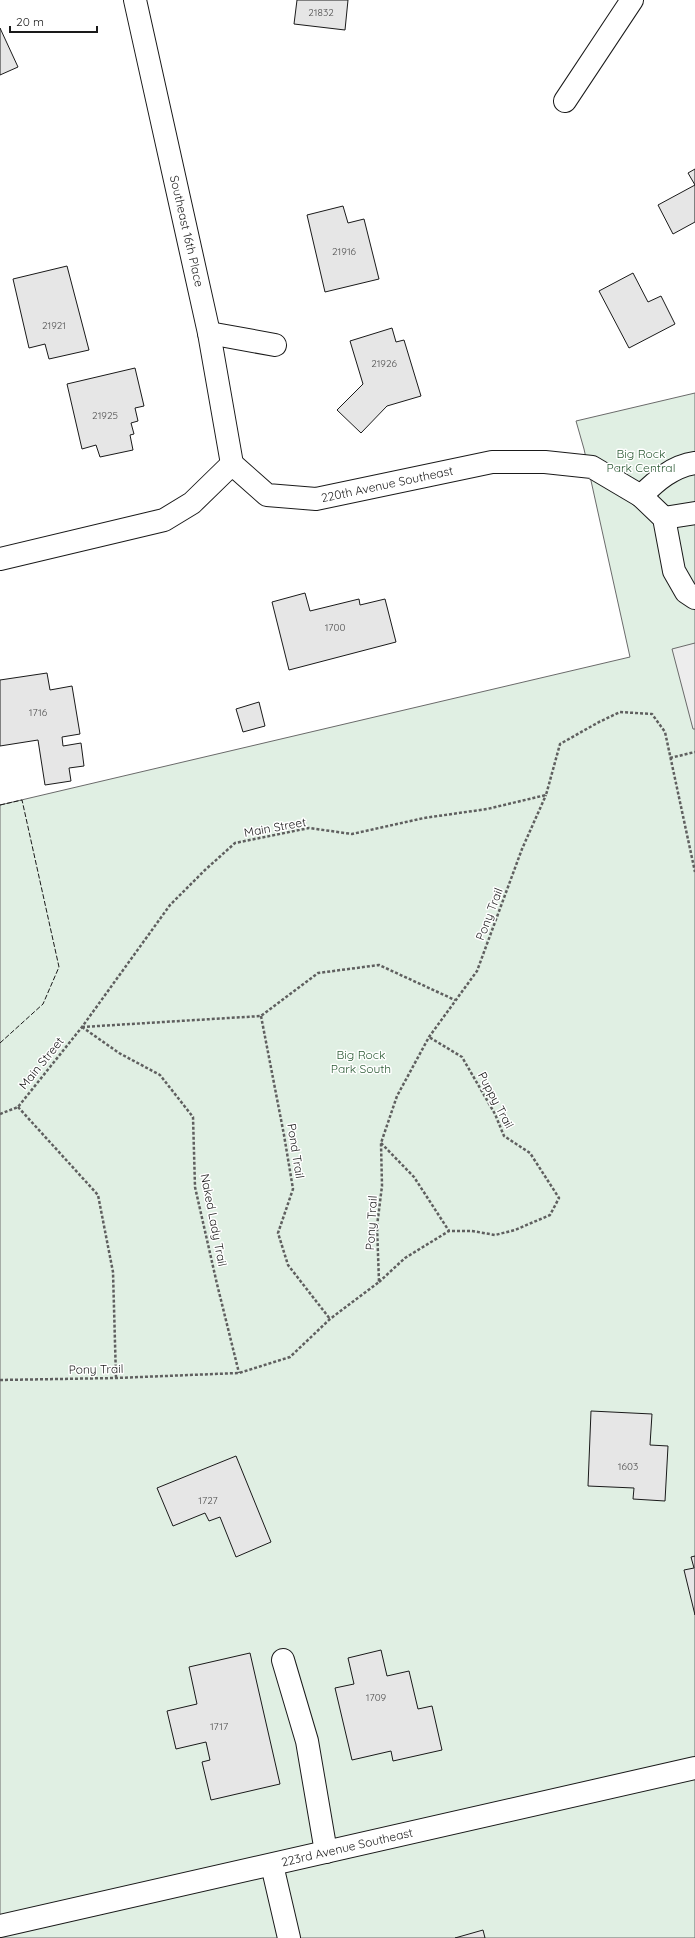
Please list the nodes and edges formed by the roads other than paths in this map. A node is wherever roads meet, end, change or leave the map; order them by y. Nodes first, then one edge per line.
1 (135, 0) edge
2 (632, 0) edge
3 (565, 101) dead end
4 (209, 333) junction
5 (275, 344) dead end
6 (695, 463) edge
7 (232, 464) junction
8 (641, 496) junction
9 (695, 512) edge
10 (664, 518) junction
11 (0, 559) edge
12 (695, 598) edge
13 (283, 1660) dead end
14 (695, 1768) edge
15 (326, 1852) junction
16 (272, 1865) junction
17 (0, 1926) edge
18 (290, 1938) edge

1 - 4 street, Southeast 16th Place
2 - 3 street
4 - 5 street
4 - 7 street, Southeast 16th Place
6 - 8 street
7 - 8 street, 220th Avenue Southeast
7 - 11 street
8 - 10 street, 220th Avenue Southeast
9 - 10 street
10 - 12 street
13 - 15 street
14 - 15 street, 223rd Avenue Southeast
15 - 16 street, 223rd Avenue Southeast
16 - 17 street, 223rd Avenue Southeast
16 - 18 street

